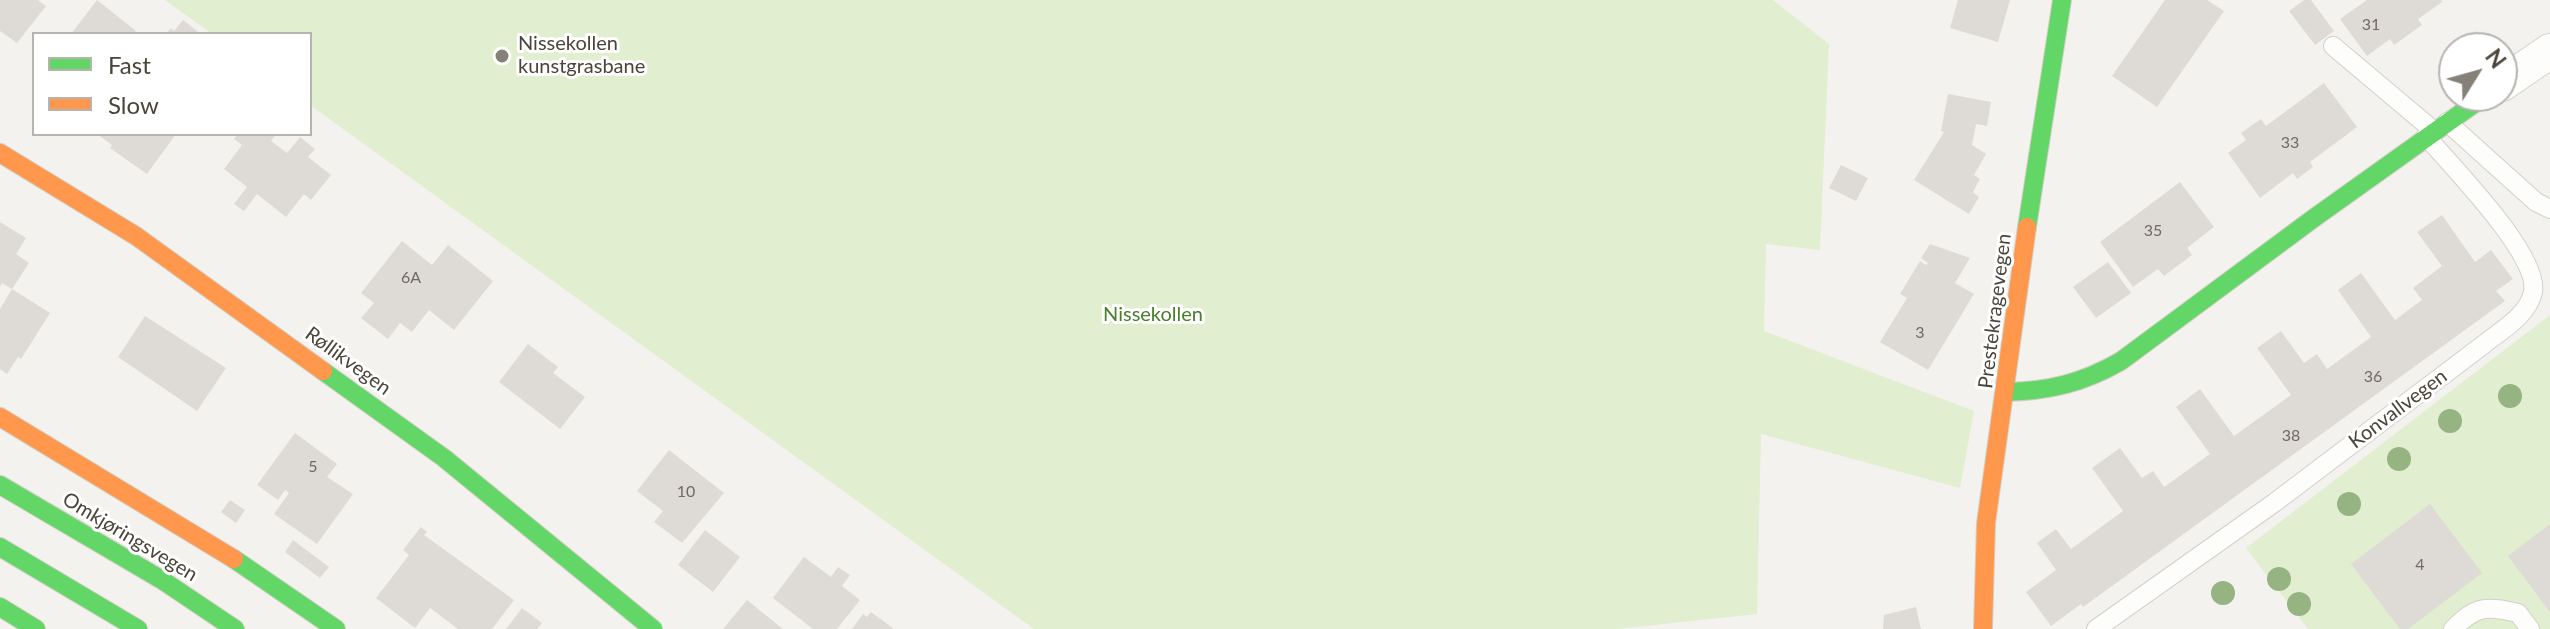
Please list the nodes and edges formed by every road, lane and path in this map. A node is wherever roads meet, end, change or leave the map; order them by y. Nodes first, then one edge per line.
1 (2062, 0) edge
2 (2333, 46) dead end
3 (2550, 51) edge
4 (2518, 73) edge
5 (2462, 112) edge
6 (2436, 130) junction
7 (0, 153) edge
8 (2550, 209) edge
9 (2006, 392) junction
10 (0, 417) edge
11 (0, 485) edge
12 (0, 547) edge
13 (0, 607) edge
14 (36, 629) edge
15 (138, 629) edge
16 (235, 629) edge
17 (336, 629) edge
18 (653, 629) edge
19 (1983, 629) edge
20 (2096, 629) edge
21 (2453, 629) edge
22 (2530, 629) edge

1 - 9 main road, Prestekragevegen
2 - 6 lane
3 - 4 street
5 - 6 main road
6 - 8 lane
6 - 9 main road
6 - 20 lane, Konvallvegen
7 - 18 main road, Røllikvegen
9 - 19 main road, Prestekragevegen
10 - 17 main road
11 - 16 main road, Omkjøringsvegen
12 - 15 main road
13 - 14 main road
21 - 22 lane

